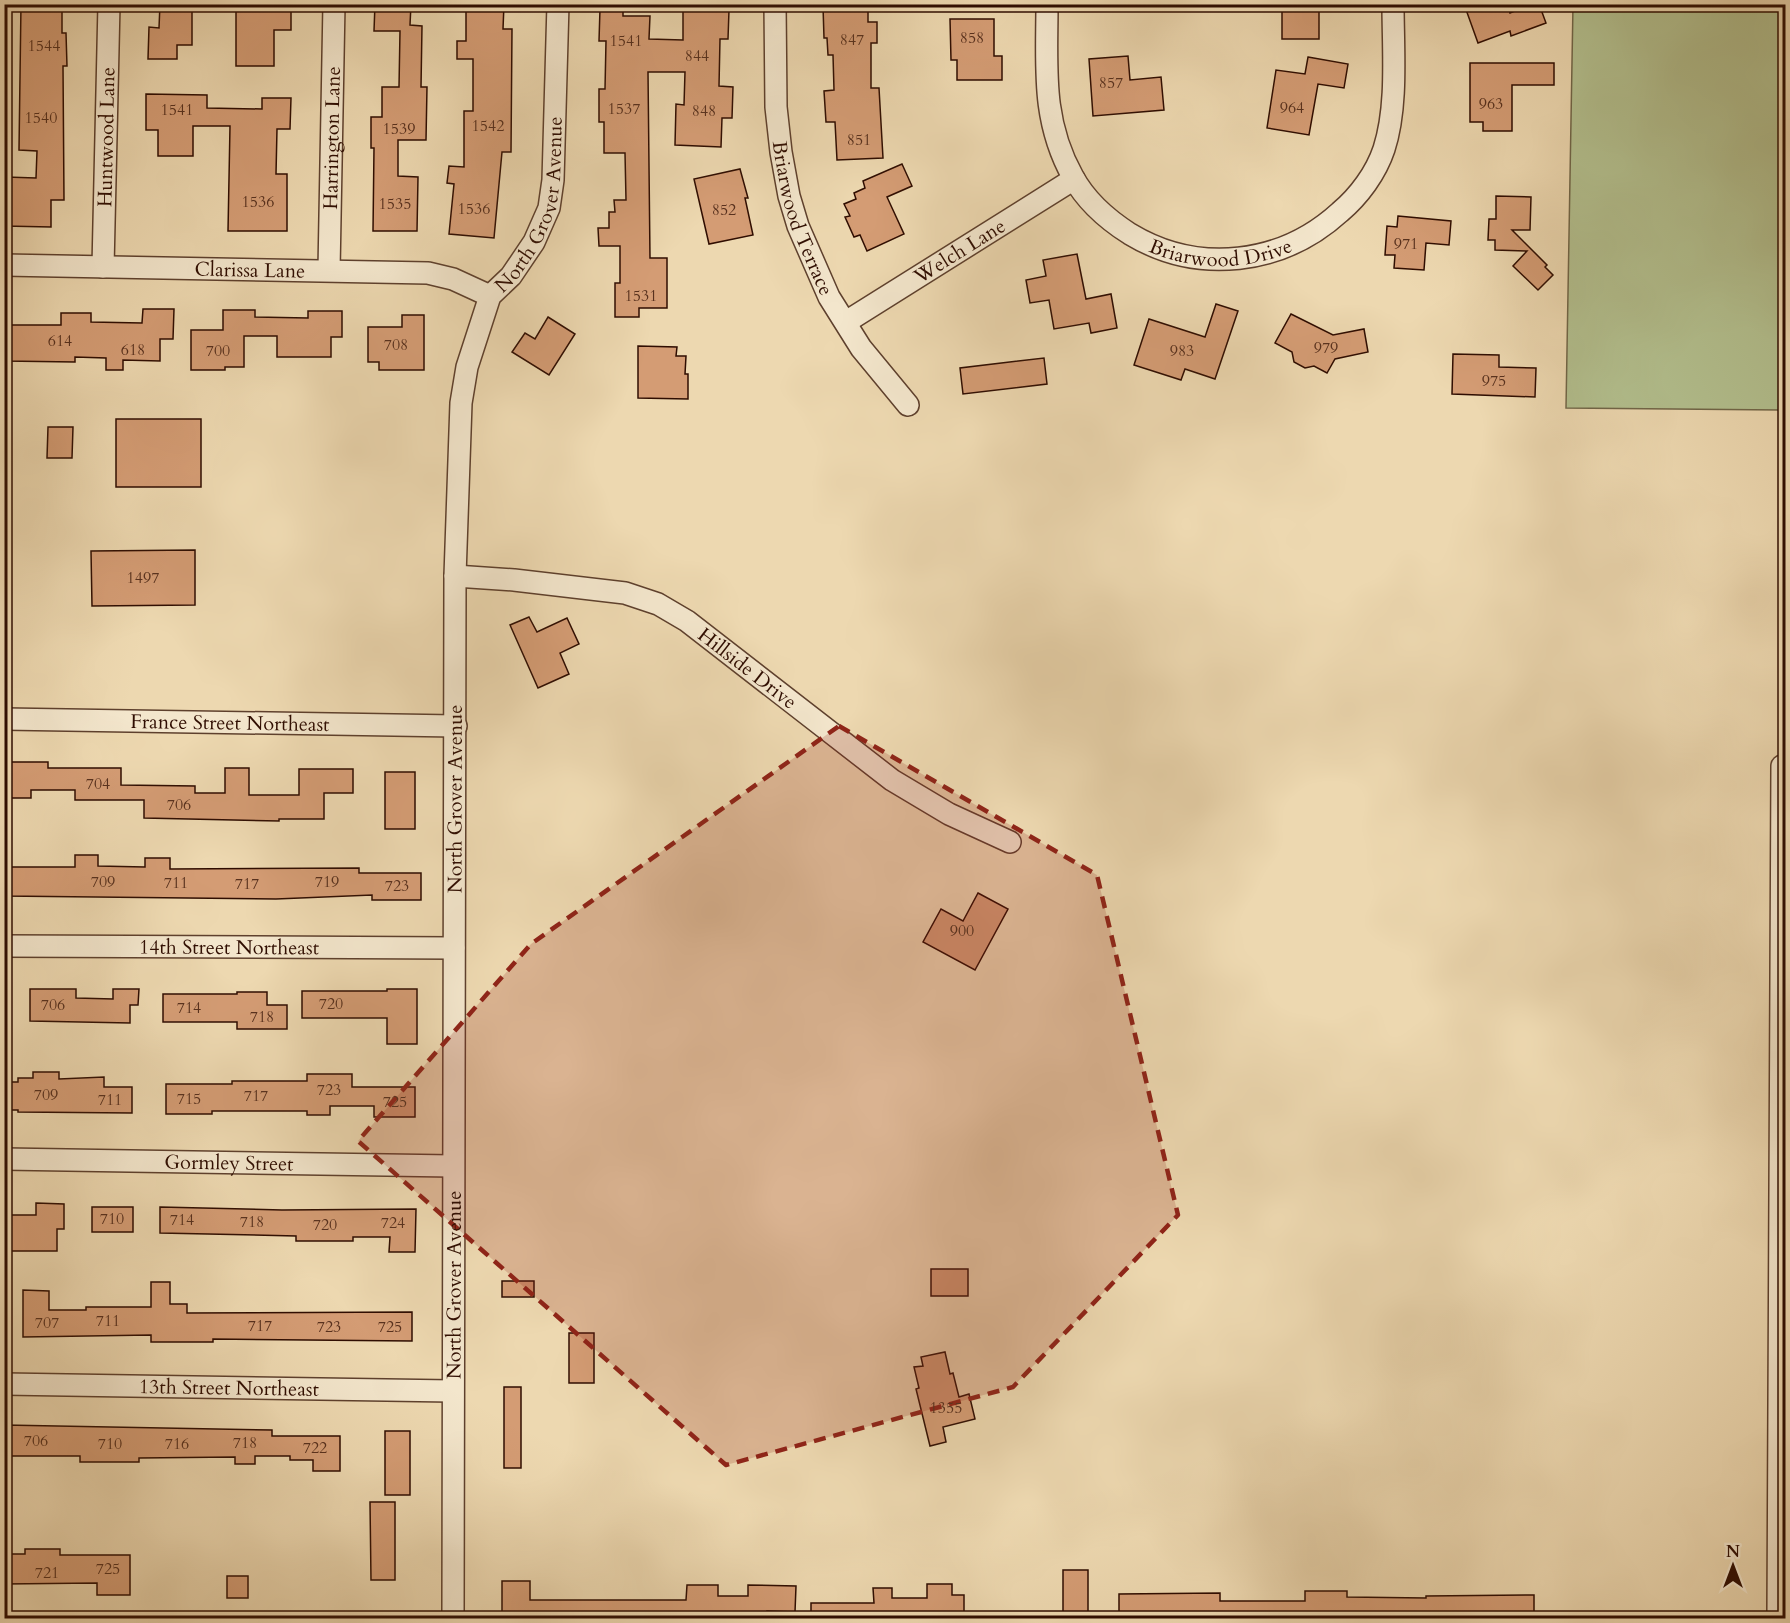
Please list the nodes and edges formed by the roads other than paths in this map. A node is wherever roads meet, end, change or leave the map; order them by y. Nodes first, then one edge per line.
1 (109, 4) edge
2 (334, 4) edge
3 (558, 4) edge
4 (775, 4) edge
5 (1047, 4) edge
6 (1393, 4) edge
7 (1074, 179) junction
8 (4, 265) edge
9 (103, 267) junction
10 (329, 270) junction
11 (490, 296) junction
12 (846, 322) junction
13 (908, 405) dead end
14 (455, 576) junction
15 (4, 719) edge
16 (456, 726) junction
17 (1782, 766) dead end
18 (1010, 842) dead end
19 (4, 946) edge
20 (454, 948) junction
21 (1783, 1090) edge
22 (4, 1159) edge
23 (453, 1167) junction
24 (4, 1384) edge
25 (452, 1391) junction
26 (453, 1618) edge
27 (1778, 1618) edge

1 - 9 street, Huntwood Lane
2 - 10 street, Harrington Lane
3 - 11 street, North Grover Avenue
4 - 12 street, Briarwood Terrace
5 - 7 street, Briarwood Drive
6 - 7 street, Briarwood Drive
7 - 12 street, Welch Lane
8 - 9 street, Clarissa Lane
9 - 10 street, Clarissa Lane
10 - 11 street, Clarissa Lane
11 - 14 street, North Grover Avenue
12 - 13 street, Briarwood Terrace
14 - 16 street, North Grover Avenue
14 - 18 street, Hillside Drive
15 - 16 street, France Street Northeast
16 - 20 street, North Grover Avenue
17 - 21 street
19 - 20 street, 14th Street Northeast
20 - 23 street, North Grover Avenue
21 - 27 street
22 - 23 street, Gormley Street
23 - 25 street, North Grover Avenue
24 - 25 street, 13th Street Northeast
25 - 26 street, North Grover Avenue

